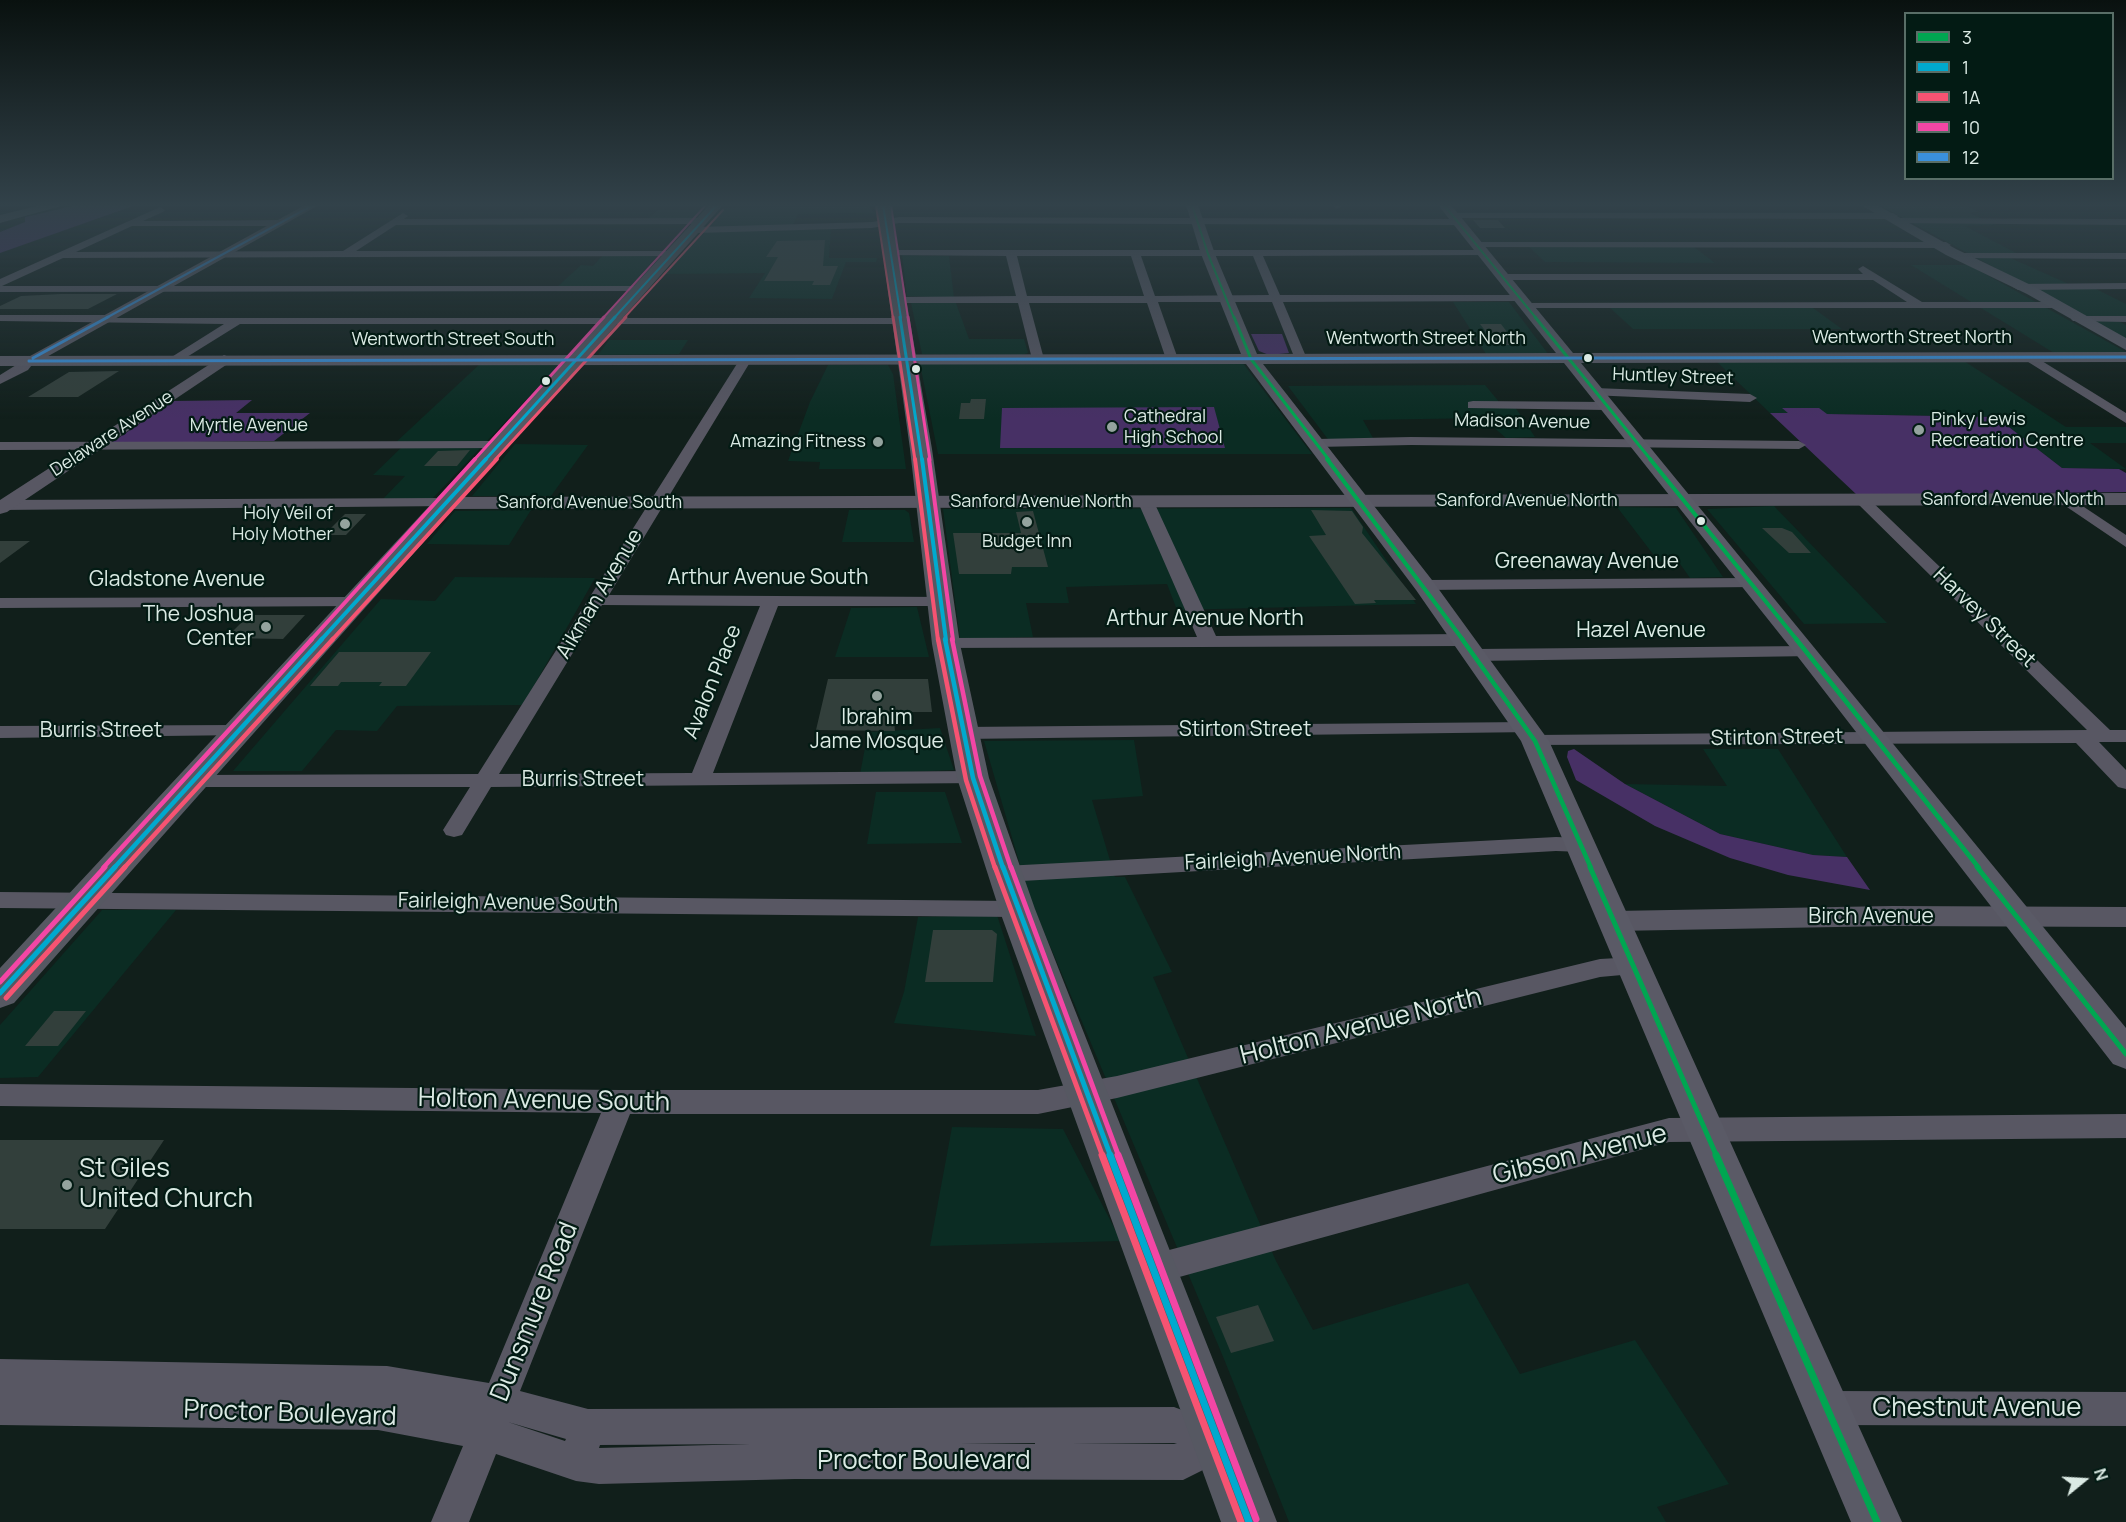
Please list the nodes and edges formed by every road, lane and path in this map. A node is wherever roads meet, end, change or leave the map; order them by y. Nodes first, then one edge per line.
1 (15, 276) edge
2 (183, 276) edge
3 (652, 276) edge
4 (893, 276) edge
5 (1016, 276) edge
6 (1143, 276) edge
7 (1217, 276) edge
8 (1266, 276) edge
9 (1999, 276) edge
10 (1502, 277) joint
11 (1875, 277) joint
12 (0, 283) edge
13 (2126, 286) edge
14 (641, 288) junction
15 (2021, 288) junction
16 (0, 289) edge
17 (159, 289) junction
18 (1227, 299) junction
19 (1276, 299) junction
20 (898, 300) junction
21 (1022, 300) junction
22 (1152, 300) junction
23 (1522, 302) junction
24 (2049, 303) junction
25 (1921, 305) junction
26 (0, 318) edge
27 (102, 319) junction
28 (2077, 319) junction
29 (2126, 319) edge
30 (238, 321) junction
31 (610, 321) junction
32 (900, 321) junction
33 (2126, 345) edge
34 (2029, 357) junction
35 (2126, 357) edge
36 (1251, 358) junction
37 (1301, 358) junction
38 (1567, 358) junction
39 (746, 359) junction
40 (906, 359) junction
41 (1038, 359) junction
42 (1172, 359) junction
43 (224, 360) junction
44 (576, 360) junction
45 (0, 361) edge
46 (29, 361) junction
47 (174, 361) junction
48 (0, 380) edge
49 (1750, 398) dead end
50 (1601, 399) junction
51 (1473, 405) dead end
52 (2126, 419) edge
53 (1317, 443) junction
54 (1637, 443) junction
55 (96, 445) junction
56 (498, 445) junction
57 (1799, 445) dead end
58 (0, 446) edge
59 (2126, 499) edge
60 (1862, 500) junction
61 (2066, 500) junction
62 (1359, 501) junction
63 (1685, 501) junction
64 (1146, 502) junction
65 (446, 503) junction
66 (655, 503) junction
67 (927, 503) junction
68 (2, 506) edge
69 (2126, 542) edge
70 (1750, 583) junction
71 (1424, 585) junction
72 (595, 600) junction
73 (771, 601) junction
74 (940, 601) junction
75 (355, 602) junction
76 (0, 603) edge
77 (1209, 642) junction
78 (946, 644) junction
79 (1469, 648) junction
80 (1807, 652) junction
81 (238, 731) junction
82 (0, 732) edge
83 (962, 733) junction
84 (1532, 735) junction
85 (2116, 736) edge
86 (2082, 737) junction
87 (1876, 738) junction
88 (973, 778) junction
89 (485, 780) junction
90 (700, 780) junction
91 (192, 782) junction
92 (2126, 782) edge
93 (454, 830) dead end
94 (1583, 845) junction
95 (1004, 874) junction
96 (85, 899) junction
97 (0, 900) edge
98 (1017, 909) junction
99 (2126, 917) edge
100 (2019, 918) junction
101 (1615, 921) junction
102 (1635, 966) junction
103 (0, 993) edge
104 (2126, 1054) edge
105 (1087, 1094) junction
106 (0, 1095) edge
107 (620, 1102) junction
108 (2126, 1126) edge
109 (1704, 1129) junction
110 (1154, 1269) junction
111 (17, 1376) edge
112 (89, 1377) junction
113 (7, 1408) edge
114 (1829, 1408) junction
115 (2126, 1409) edge
116 (70, 1410) junction
117 (492, 1418) junction
118 (1053, 1425) junction
119 (800, 1426) junction
120 (588, 1427) junction
121 (1220, 1442) junction
122 (795, 1461) junction
123 (1053, 1462) junction
124 (576, 1463) junction
125 (450, 1522) edge
126 (1249, 1522) edge
127 (1877, 1522) edge

1 - 12 street
2 - 17 street
3 - 14 main road
4 - 20 main road
5 - 21 street
6 - 22 street
7 - 18 main road
8 - 19 street
9 - 15 main road
10 - 11 street
10 - 23 main road
11 - 25 street
13 - 15 street
14 - 17 street
14 - 31 main road
15 - 24 main road
16 - 17 street
17 - 27 street
18 - 19 street
18 - 22 street
18 - 36 main road
19 - 23 street
19 - 37 street
20 - 21 street
20 - 32 main road
21 - 22 street
21 - 41 street
22 - 42 street
23 - 25 street
23 - 38 main road
24 - 25 street
24 - 28 main road
26 - 27 street
27 - 30 street
27 - 46 street
28 - 29 street
28 - 33 main road
30 - 31 street
30 - 47 street, Delaware Avenue
31 - 32 street
31 - 44 main road
32 - 40 main road
34 - 35 main road, Wentworth Street North
34 - 38 main road, Wentworth Street North
34 - 52 street
36 - 37 main road, Wentworth Street North
36 - 42 main road, Wentworth Street North
36 - 53 main road
37 - 38 main road, Wentworth Street North
38 - 50 main road
39 - 40 main road, Wentworth Street South
39 - 44 main road, Wentworth Street South
39 - 66 street, Aikman Avenue
40 - 41 main road, Wentworth Street North
40 - 67 main road
41 - 42 main road, Wentworth Street North
43 - 44 main road, Wentworth Street South
43 - 47 main road, Wentworth Street South
43 - 55 street, Delaware Avenue
44 - 56 main road
45 - 46 main road, Wentworth Street South
46 - 47 main road, Wentworth Street South
46 - 48 street
49 - 50 street, Huntley Street
50 - 51 street, Huntley Street
50 - 54 main road
53 - 54 street, Madison Avenue
53 - 62 main road
54 - 57 street, Madison Avenue
54 - 63 main road
55 - 56 street, Myrtle Avenue
55 - 58 street, Myrtle Avenue
55 - 68 street, Delaware Avenue
56 - 65 main road
59 - 61 street, Sanford Avenue North
60 - 61 street, Sanford Avenue North
60 - 63 street, Sanford Avenue North
60 - 85 street, Harvey Street
61 - 69 street
62 - 63 street, Sanford Avenue North
62 - 64 street, Sanford Avenue North
62 - 71 main road
63 - 70 main road
64 - 67 street, Sanford Avenue North
64 - 77 street
65 - 66 street, Sanford Avenue South
65 - 68 street, Sanford Avenue South
65 - 75 main road
66 - 67 street, Sanford Avenue South
66 - 72 street, Aikman Avenue
67 - 74 main road
70 - 71 street, Greenaway Avenue
70 - 80 main road
71 - 79 main road
72 - 73 street, Arthur Avenue South
72 - 89 street, Aikman Avenue
73 - 74 street, Arthur Avenue South
73 - 90 street, Avalon Place
74 - 78 main road
75 - 76 street, Gladstone Avenue
75 - 81 main road
77 - 78 street, Arthur Avenue North
77 - 79 street, Arthur Avenue North
78 - 83 main road
79 - 80 street, Hazel Avenue
79 - 84 main road
80 - 87 main road
81 - 82 street, Burris Street
81 - 91 main road
83 - 84 street, Stirton Street
83 - 88 main road
84 - 87 street, Stirton Street
84 - 94 main road
85 - 86 street, Stirton Street
86 - 87 street, Stirton Street
86 - 92 street
87 - 100 main road
88 - 90 street, Burris Street
88 - 95 main road
89 - 90 street, Burris Street
89 - 91 street, Burris Street
89 - 93 street, Aikman Avenue
91 - 96 main road
94 - 95 street, Fairleigh Avenue North
94 - 101 main road
95 - 98 main road
96 - 97 street, Fairleigh Avenue South
96 - 98 street, Fairleigh Avenue South
96 - 103 main road
98 - 105 main road
99 - 100 street, Birch Avenue
100 - 101 street, Birch Avenue
100 - 104 main road
101 - 102 main road
102 - 105 street, Holton Avenue North
102 - 109 main road
105 - 107 street, Holton Avenue South
105 - 110 main road
106 - 107 street, Holton Avenue South
107 - 117 street, Dunsmure Road
108 - 109 street, Gibson Avenue
109 - 110 street, Gibson Avenue
109 - 114 main road
110 - 121 main road
111 - 112 street, Proctor Boulevard
111 - 113 street, Proctor Boulevard
112 - 116 street
112 - 117 street, Proctor Boulevard
113 - 116 street, Proctor Boulevard
114 - 115 street, Chestnut Avenue
114 - 127 main road
116 - 117 street, Proctor Boulevard
117 - 120 street, Proctor Boulevard
117 - 124 street, Proctor Boulevard
117 - 125 street, Dunsmure Road
118 - 119 street, Proctor Boulevard
118 - 121 street, Proctor Boulevard
118 - 123 street, Proctor Boulevard
119 - 120 street, Proctor Boulevard
119 - 122 street, Proctor Boulevard
120 - 124 street
121 - 123 street, Proctor Boulevard
121 - 126 main road
122 - 123 street, Proctor Boulevard
122 - 124 street, Proctor Boulevard

